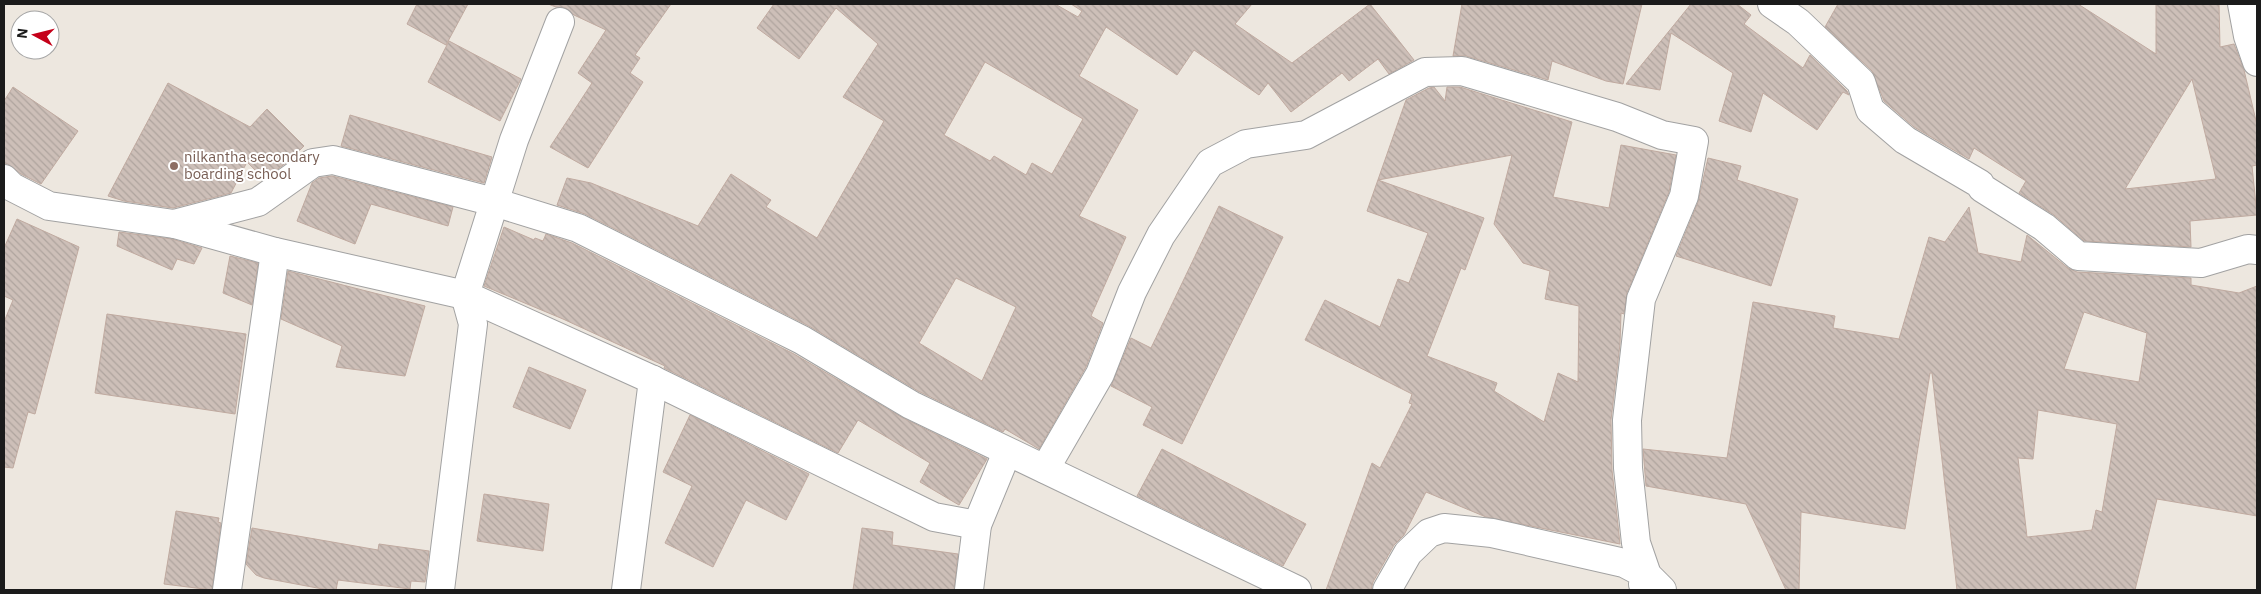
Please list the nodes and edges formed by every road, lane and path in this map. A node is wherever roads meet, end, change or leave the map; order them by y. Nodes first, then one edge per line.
1 (1772, 4) edge
2 (2242, 4) edge
3 (560, 22) dead end
4 (2257, 62) edge
5 (4, 179) edge
6 (494, 202) junction
7 (174, 224) junction
8 (2257, 250) edge
9 (275, 252) junction
10 (465, 295) junction
11 (653, 380) junction
12 (1007, 452) junction
13 (1045, 469) junction
14 (977, 526) junction
15 (1650, 585) edge
16 (229, 590) edge
17 (440, 590) edge
18 (626, 590) edge
19 (969, 590) edge
20 (1297, 590) edge
21 (1387, 590) edge

1 - 8 street
2 - 4 street
3 - 6 street
5 - 7 street
6 - 7 street
6 - 10 street
6 - 12 street
7 - 9 street
9 - 10 street
9 - 16 street
10 - 11 street
10 - 17 street
11 - 14 street
11 - 18 street
12 - 13 street
12 - 14 street
13 - 15 street
13 - 20 street
14 - 19 street
15 - 21 street

